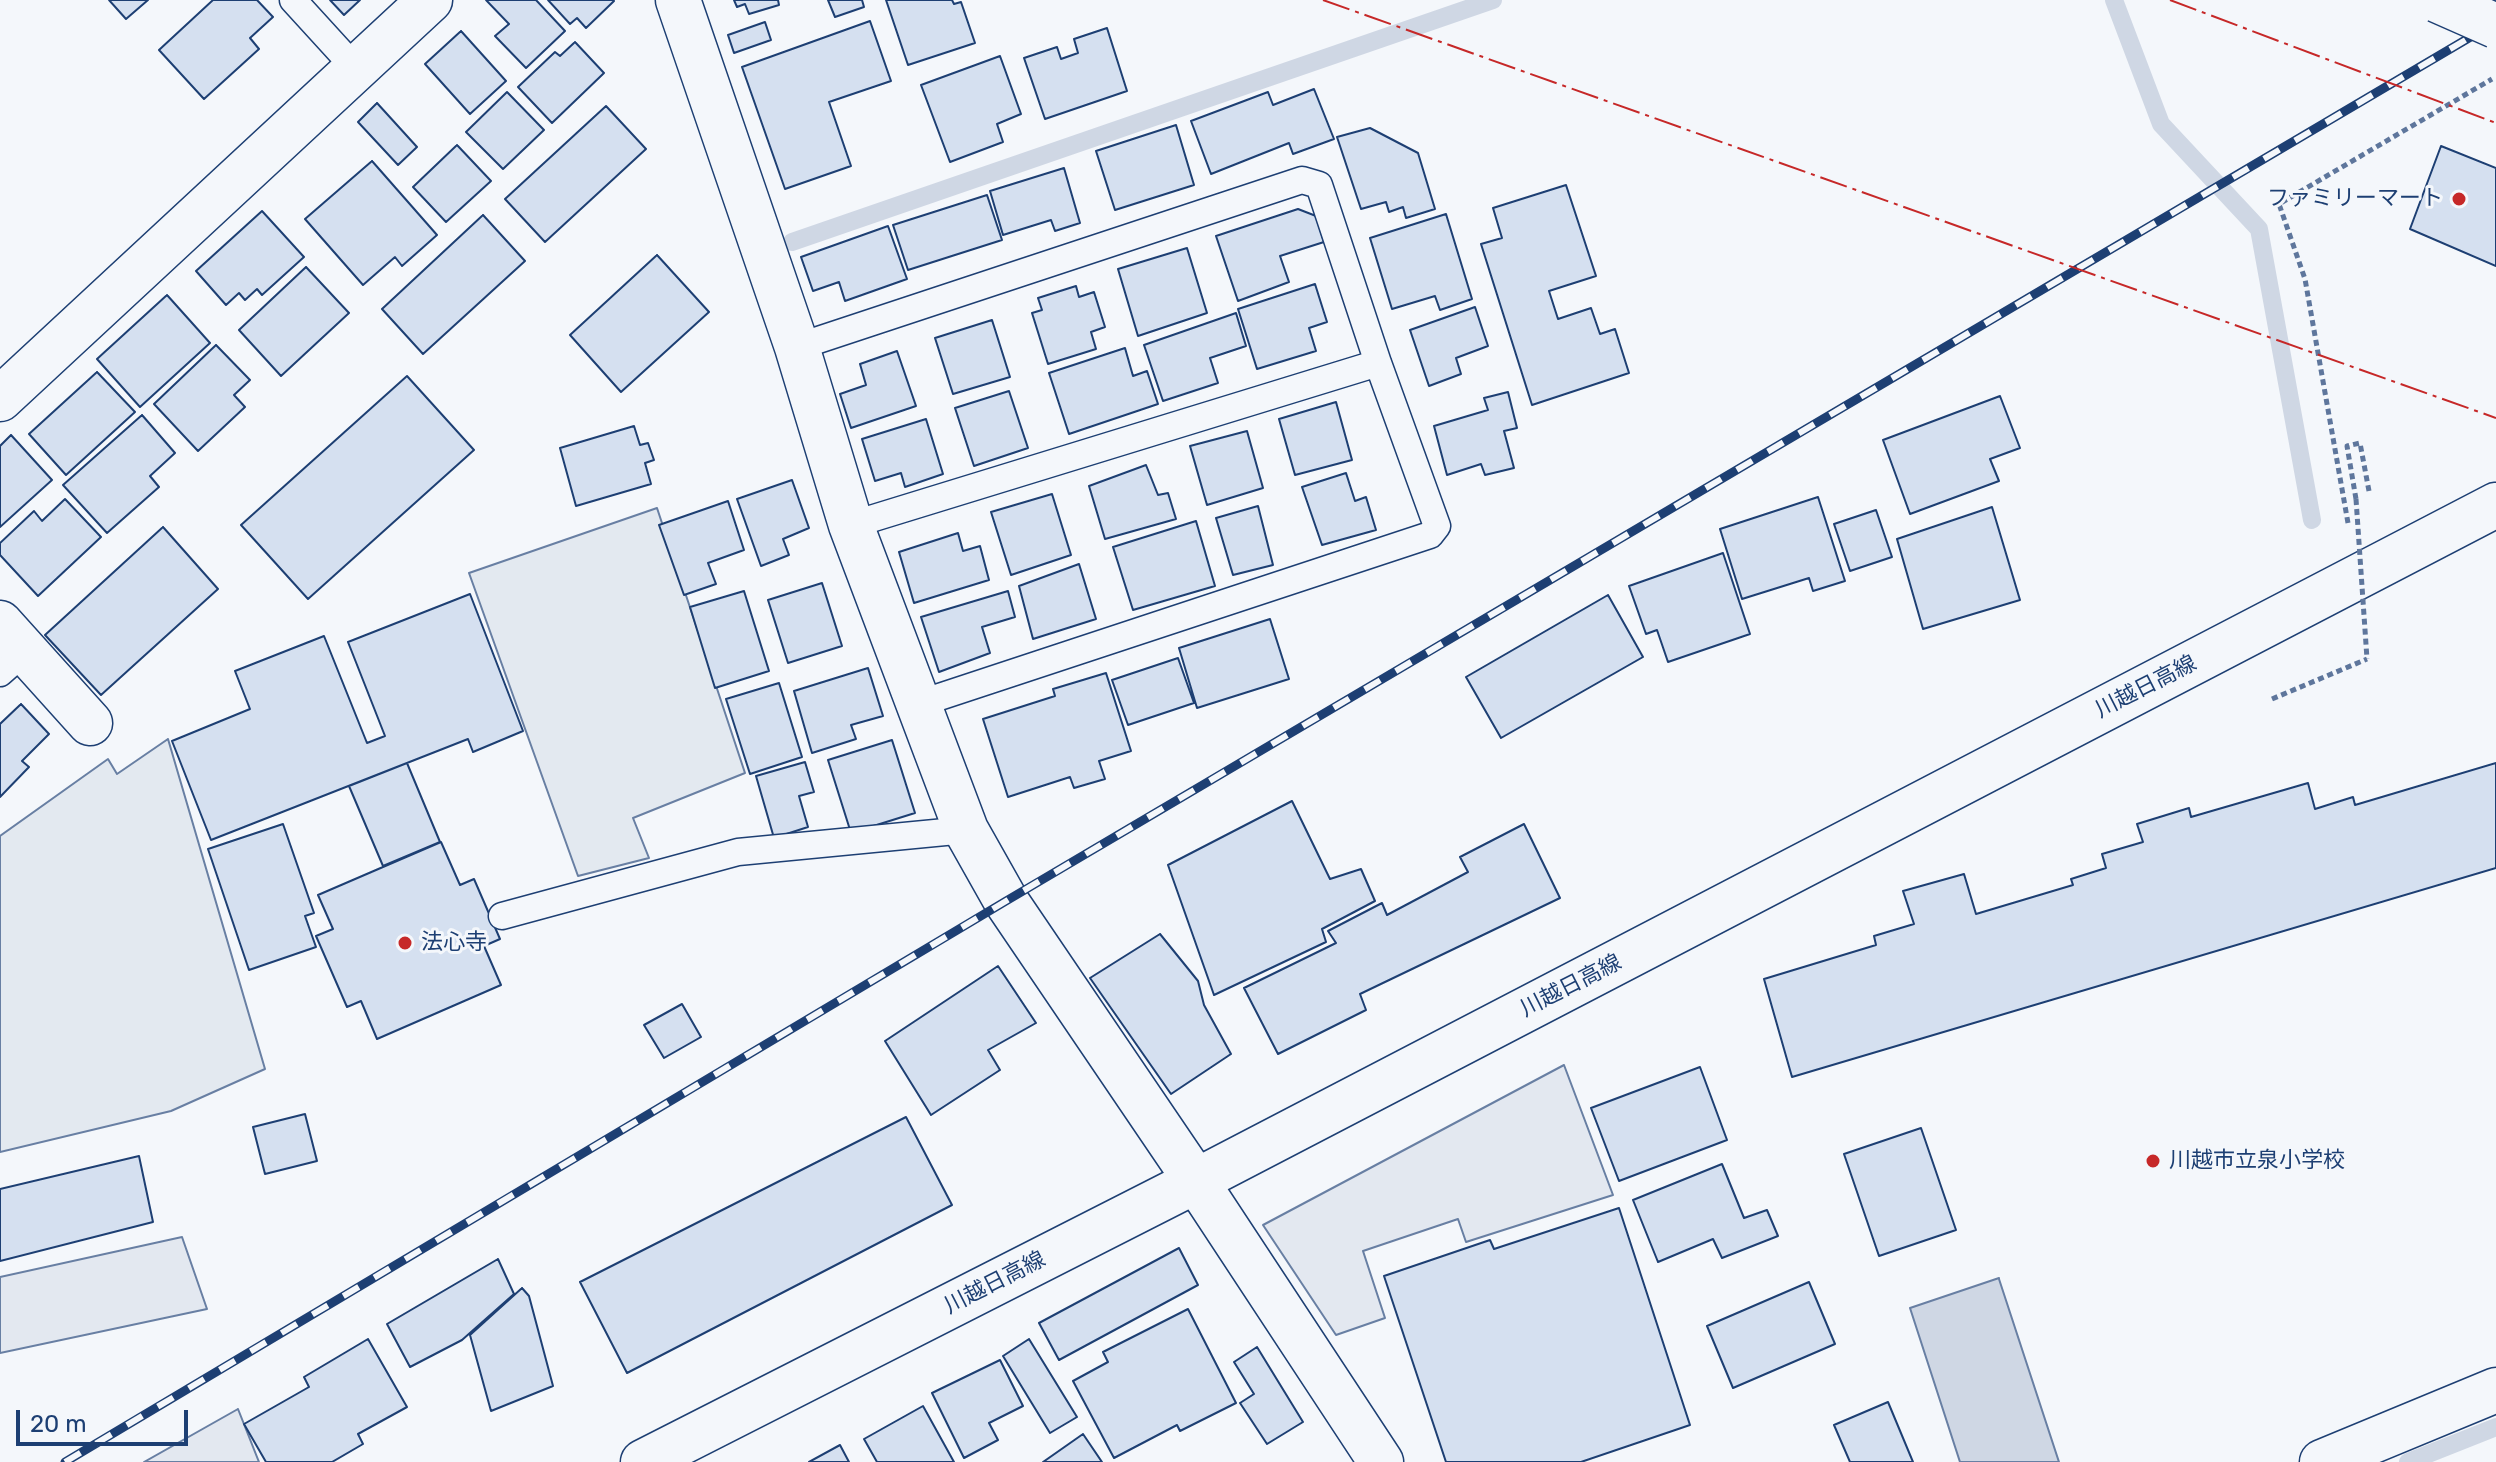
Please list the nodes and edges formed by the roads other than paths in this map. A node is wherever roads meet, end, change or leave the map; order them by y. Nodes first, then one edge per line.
1 (293, 0) edge
2 (430, 0) edge
3 (678, 0) edge
4 (2437, 0) edge
5 (2496, 26) edge
6 (356, 69) junction
7 (797, 347) junction
8 (1378, 363) junction
9 (0, 399) edge
10 (2496, 505) edge
11 (851, 525) junction
12 (8, 649) edge
13 (918, 704) junction
14 (90, 723) dead end
15 (966, 830) junction
16 (502, 916) dead end
17 (1196, 1181) junction
18 (2496, 1390) edge
19 (643, 1462) edge
20 (1381, 1462) edge
21 (2322, 1462) edge

1 - 6 lane
2 - 6 street
3 - 7 street
4 - 5 street, bridge
6 - 9 street
7 - 8 lane
7 - 11 street
8 - 11 lane
8 - 13 lane
10 - 17 street, 川越日高線
11 - 13 street
12 - 14 street
13 - 15 street
15 - 16 lane
15 - 17 street
17 - 19 street, 川越日高線
17 - 20 street
18 - 21 street

